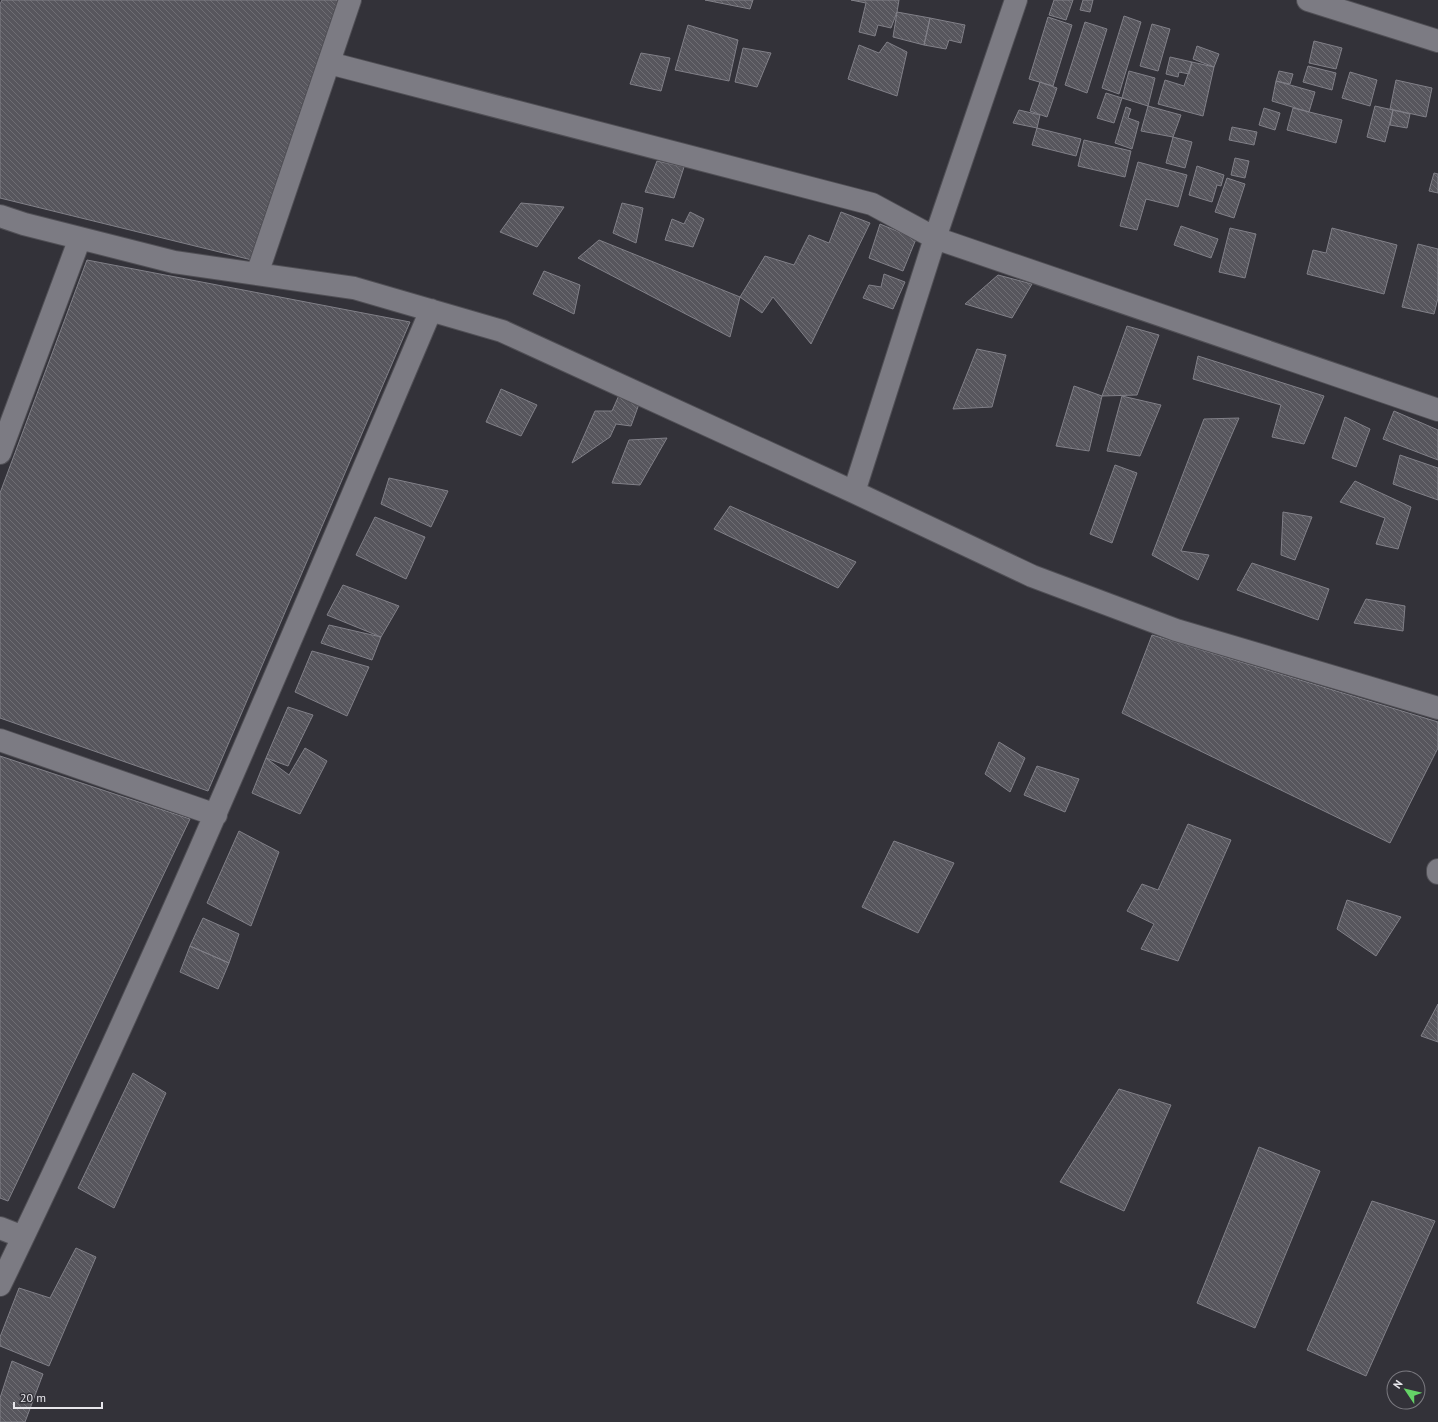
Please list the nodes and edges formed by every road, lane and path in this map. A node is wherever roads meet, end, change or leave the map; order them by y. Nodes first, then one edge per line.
1 (350, 0) edge
2 (1016, 0) edge
3 (1308, 0) edge
4 (1438, 41) edge
5 (328, 63) junction
6 (0, 216) edge
7 (80, 238) junction
8 (935, 238) junction
9 (258, 274) junction
10 (431, 310) junction
11 (1438, 410) edge
12 (0, 453) edge
13 (854, 492) junction
14 (1438, 708) edge
15 (0, 740) edge
16 (216, 815) junction
17 (0, 1228) edge
18 (23, 1237) junction
19 (0, 1285) edge

1 - 5 street
2 - 8 street
3 - 4 street
5 - 8 street
5 - 9 street
6 - 7 street
7 - 9 street
7 - 12 street
8 - 11 street
8 - 13 street
9 - 10 street
10 - 13 street
10 - 16 street
13 - 14 street
15 - 16 street
16 - 18 street
17 - 18 street
18 - 19 street

